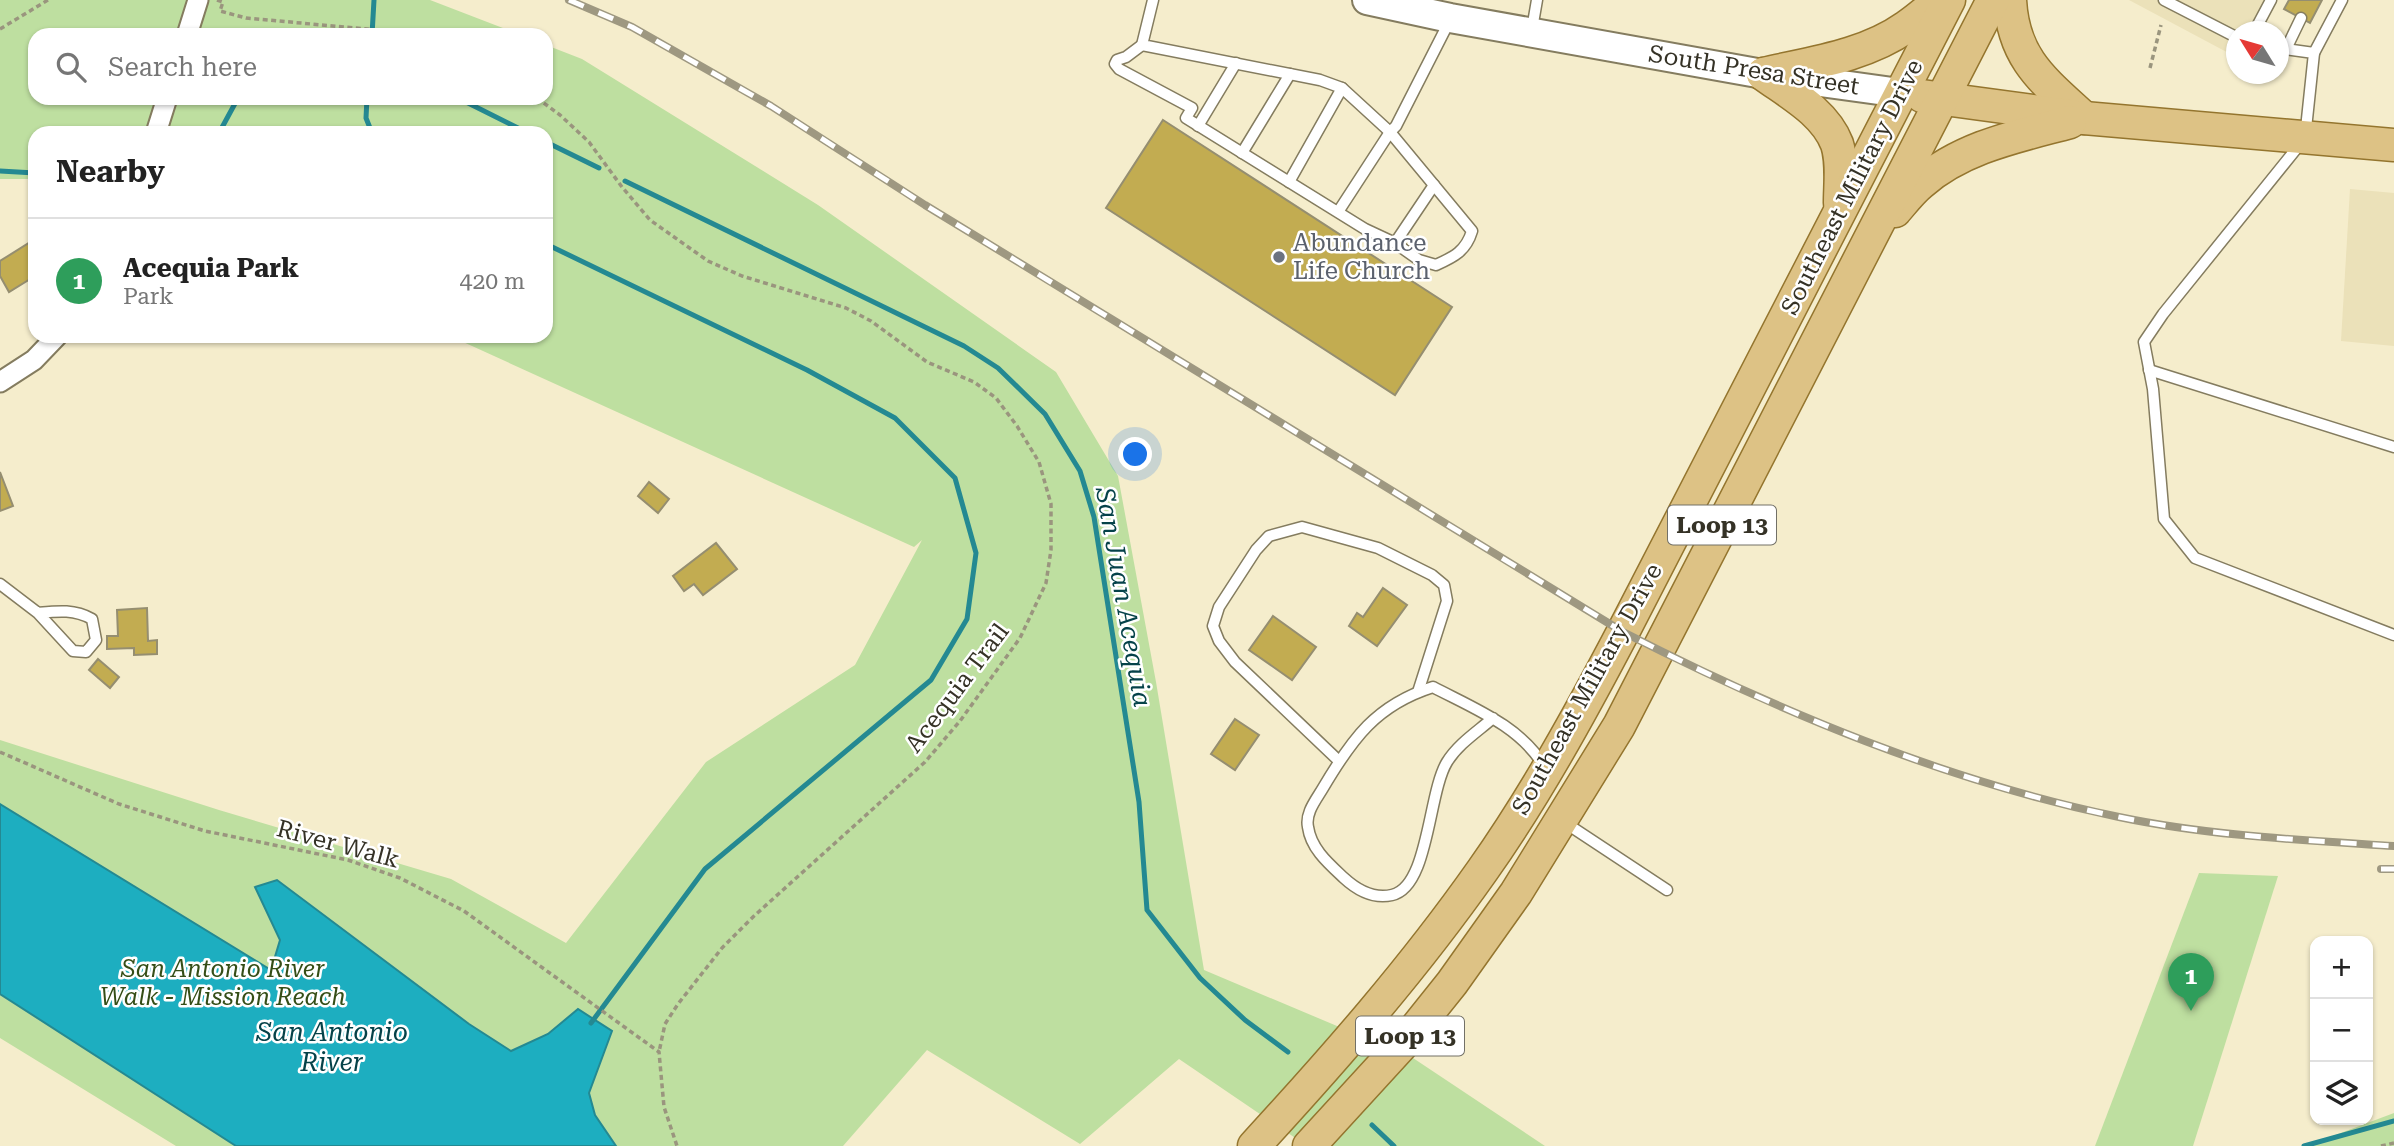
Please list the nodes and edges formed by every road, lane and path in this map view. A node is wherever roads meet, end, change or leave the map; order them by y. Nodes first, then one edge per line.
1 (48, 0) edge
2 (198, 0) edge
3 (217, 0) edge
4 (1153, 0) edge
5 (1367, 0) edge
6 (1538, 0) edge
7 (1940, 0) edge
8 (1949, 0) edge
9 (1993, 0) edge
10 (2010, 0) edge
11 (2165, 0) edge
12 (2271, 0) edge
13 (2342, 0) edge
14 (1451, 18) junction
15 (2301, 18) dead end
16 (2260, 21) edge
17 (2161, 25) dead end
18 (189, 28) edge
19 (359, 28) edge
20 (0, 29) edge
21 (2226, 32) edge
22 (1532, 33) junction
23 (2289, 37) edge
24 (1142, 45) junction
25 (2289, 49) edge
26 (2315, 53) junction
27 (1236, 63) junction
28 (2150, 68) dead end
29 (1290, 74) junction
30 (1763, 74) junction
31 (1342, 88) junction
32 (1900, 93) junction
33 (1941, 99) junction
34 (165, 105) edge
35 (547, 105) edge
36 (2084, 118) junction
37 (158, 126) edge
38 (1198, 126) junction
39 (1390, 132) junction
40 (2305, 138) junction
41 (2394, 145) edge
42 (1242, 153) junction
43 (1289, 182) junction
44 (1434, 185) junction
45 (1840, 208) junction
46 (1338, 212) junction
47 (1870, 237) junction
48 (1395, 243) junction
49 (50, 343) edge
50 (2149, 370) junction
51 (0, 382) edge
52 (2394, 447) edge
53 (0, 584) edge
54 (38, 613) junction
55 (2394, 635) edge
56 (1418, 691) junction
57 (1493, 719) junction
58 (0, 752) edge
59 (1339, 761) junction
60 (1546, 769) junction
61 (1579, 790) junction
62 (1561, 820) junction
63 (1667, 890) dead end
64 (659, 1052) junction
65 (2394, 1143) edge
66 (677, 1146) edge
67 (1254, 1146) edge
68 (1308, 1146) edge
69 (2381, 1146) edge

1 - 20 path
2 - 18 street
3 - 19 path
4 - 24 lane
5 - 14 main road, South Presa Street
6 - 22 lane
7 - 30 main road
8 - 32 main road, Southeast Military Drive / Loop 13
9 - 33 main road, Southeast Military Drive / Loop 13
10 - 36 main road
11 - 21 lane
12 - 16 lane
13 - 26 lane
14 - 22 main road, South Presa Street
14 - 39 lane
15 - 23 lane
17 - 28 path
22 - 30 main road, South Presa Street
24 - 27 lane
24 - 38 lane
25 - 26 lane
26 - 40 lane
27 - 29 lane
27 - 38 lane
29 - 31 lane
29 - 42 lane
30 - 32 main road, South Presa Street
30 - 45 main road
31 - 39 lane
31 - 43 lane
32 - 33 main road, South Presa Street
32 - 45 main road, Southeast Military Drive / Loop 13
33 - 36 main road, South Presa Street
33 - 47 main road, Southeast Military Drive / Loop 13
34 - 37 street
35 - 64 path, Acequia Trail
36 - 40 main road, South Presa Street
36 - 47 main road
38 - 42 lane
39 - 44 lane
39 - 46 lane
40 - 41 main road, South Presa Street
40 - 50 lane
42 - 43 lane
43 - 46 lane
44 - 48 lane
44 - 48 lane
45 - 60 main road, Southeast Military Drive / Loop 13
46 - 48 lane
47 - 61 main road, Southeast Military Drive / Loop 13
49 - 51 street
50 - 52 lane
50 - 55 lane
53 - 54 lane
54 - 54 lane
56 - 57 lane
56 - 59 lane
56 - 59 lane
57 - 59 lane
57 - 60 lane
58 - 64 path, River Walk
60 - 61 main road
60 - 67 main road, Southeast Military Drive / Loop 13
61 - 62 main road, Southeast Military Drive / Loop 13
62 - 63 lane
62 - 68 main road, Southeast Military Drive / Loop 13
64 - 66 path
65 - 69 path

